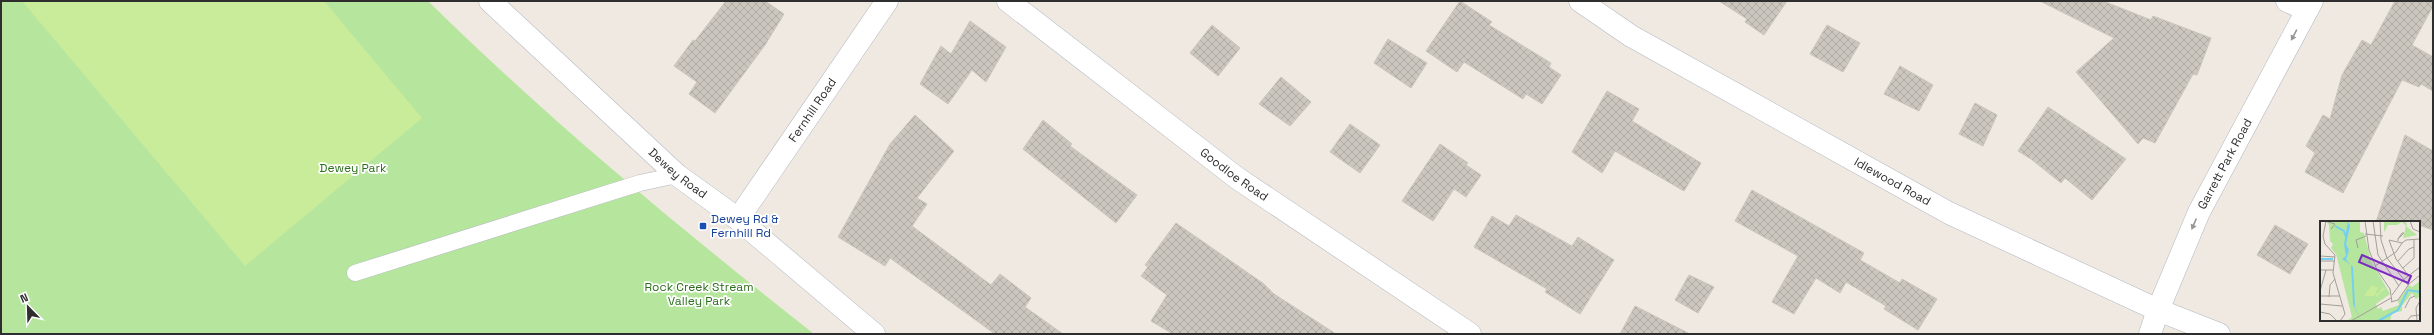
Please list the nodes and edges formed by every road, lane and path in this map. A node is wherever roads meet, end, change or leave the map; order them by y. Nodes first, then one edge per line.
1 (490, 1) edge
2 (887, 1) edge
3 (1008, 1) edge
4 (1580, 1) edge
5 (2287, 1) edge
6 (2310, 6) edge
7 (677, 175) junction
8 (738, 219) junction
9 (355, 273) dead end
10 (2158, 310) junction
11 (874, 334) edge
12 (1470, 334) edge
13 (2150, 334) edge
14 (2220, 334) edge

1 - 7 street, Dewey Road
2 - 8 street, Fernhill Road
3 - 12 street, Goodloe Road
4 - 10 street, Idlewood Road
5 - 6 street
6 -> 10 street, Garrett Park Road
7 - 8 street, Dewey Road
7 - 9 lane
8 - 11 street, Dewey Road
10 - 13 street, Garrett Park Road
10 - 14 street, Idlewood Road

